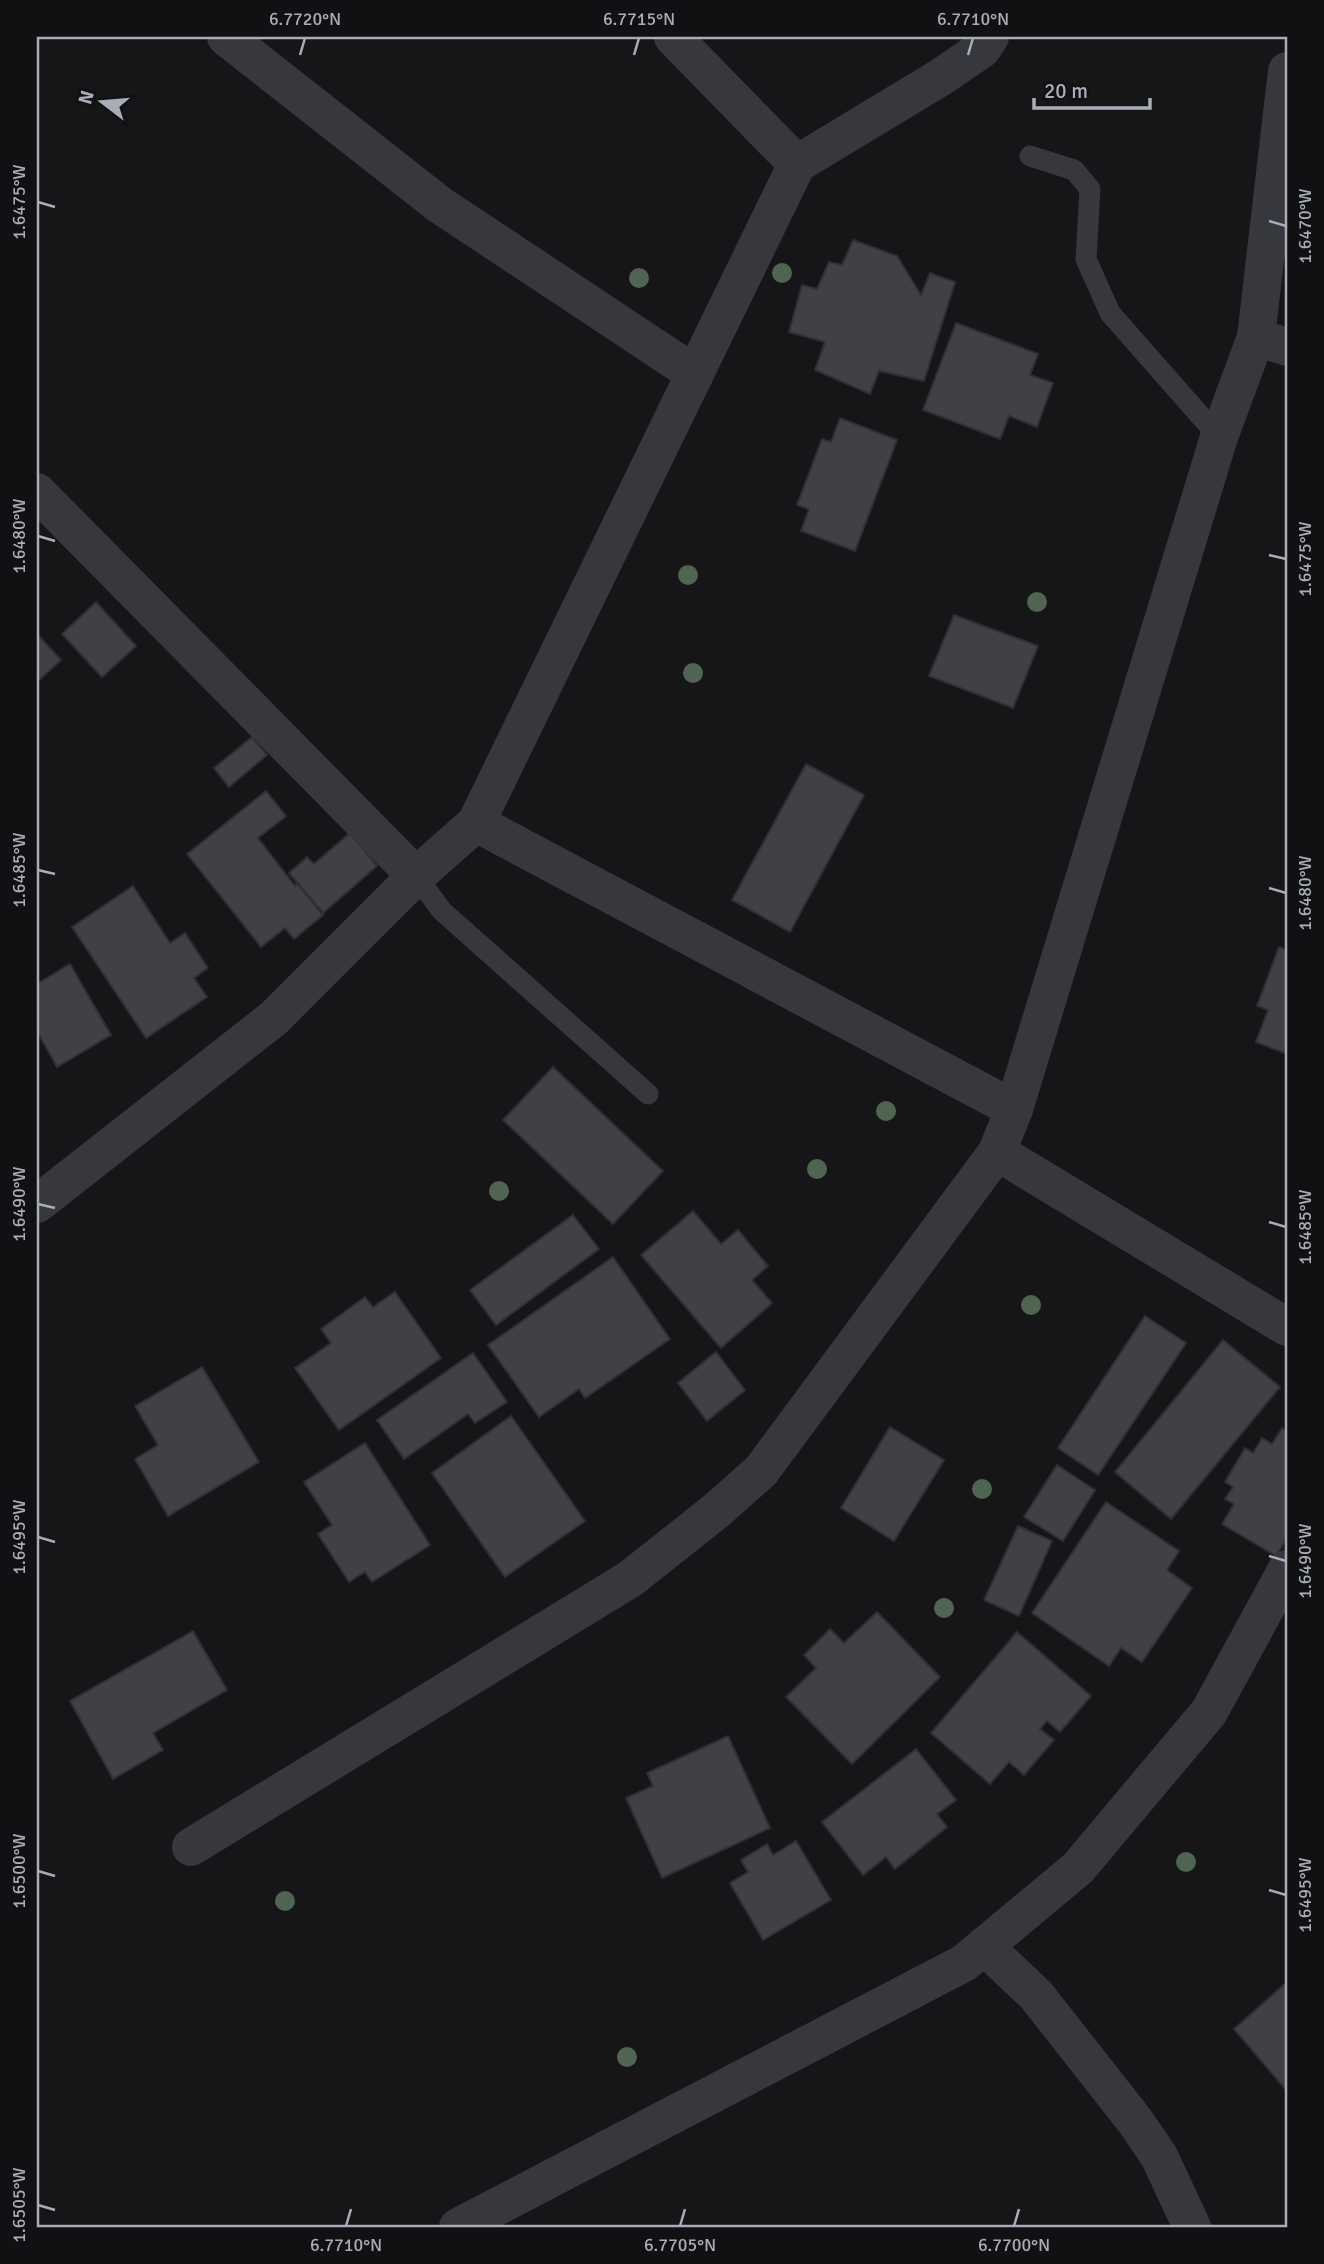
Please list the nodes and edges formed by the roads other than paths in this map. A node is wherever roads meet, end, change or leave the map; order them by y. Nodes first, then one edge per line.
1 (226, 37) edge
2 (674, 37) edge
3 (990, 37) edge
4 (1287, 71) edge
5 (1030, 156) dead end
6 (797, 164) junction
7 (1272, 342) edge
8 (695, 374) junction
9 (1219, 438) junction
10 (37, 492) edge
11 (476, 823) junction
12 (416, 876) junction
13 (648, 1094) dead end
14 (1014, 1109) junction
15 (997, 1152) junction
16 (37, 1204) edge
17 (1287, 1327) edge
18 (1287, 1569) edge
19 (191, 1847) dead end
20 (984, 1946) junction
21 (458, 2227) edge
22 (1192, 2227) edge

1 - 8 street
2 - 6 street
3 - 6 street
4 - 7 street
5 - 9 lane
6 - 8 street
7 - 9 street
8 - 11 street
9 - 14 street
10 - 12 street
11 - 12 street
11 - 14 street
12 - 13 lane
12 - 16 street
14 - 15 street
15 - 17 street
15 - 19 street
18 - 20 street
20 - 21 street
20 - 22 street

